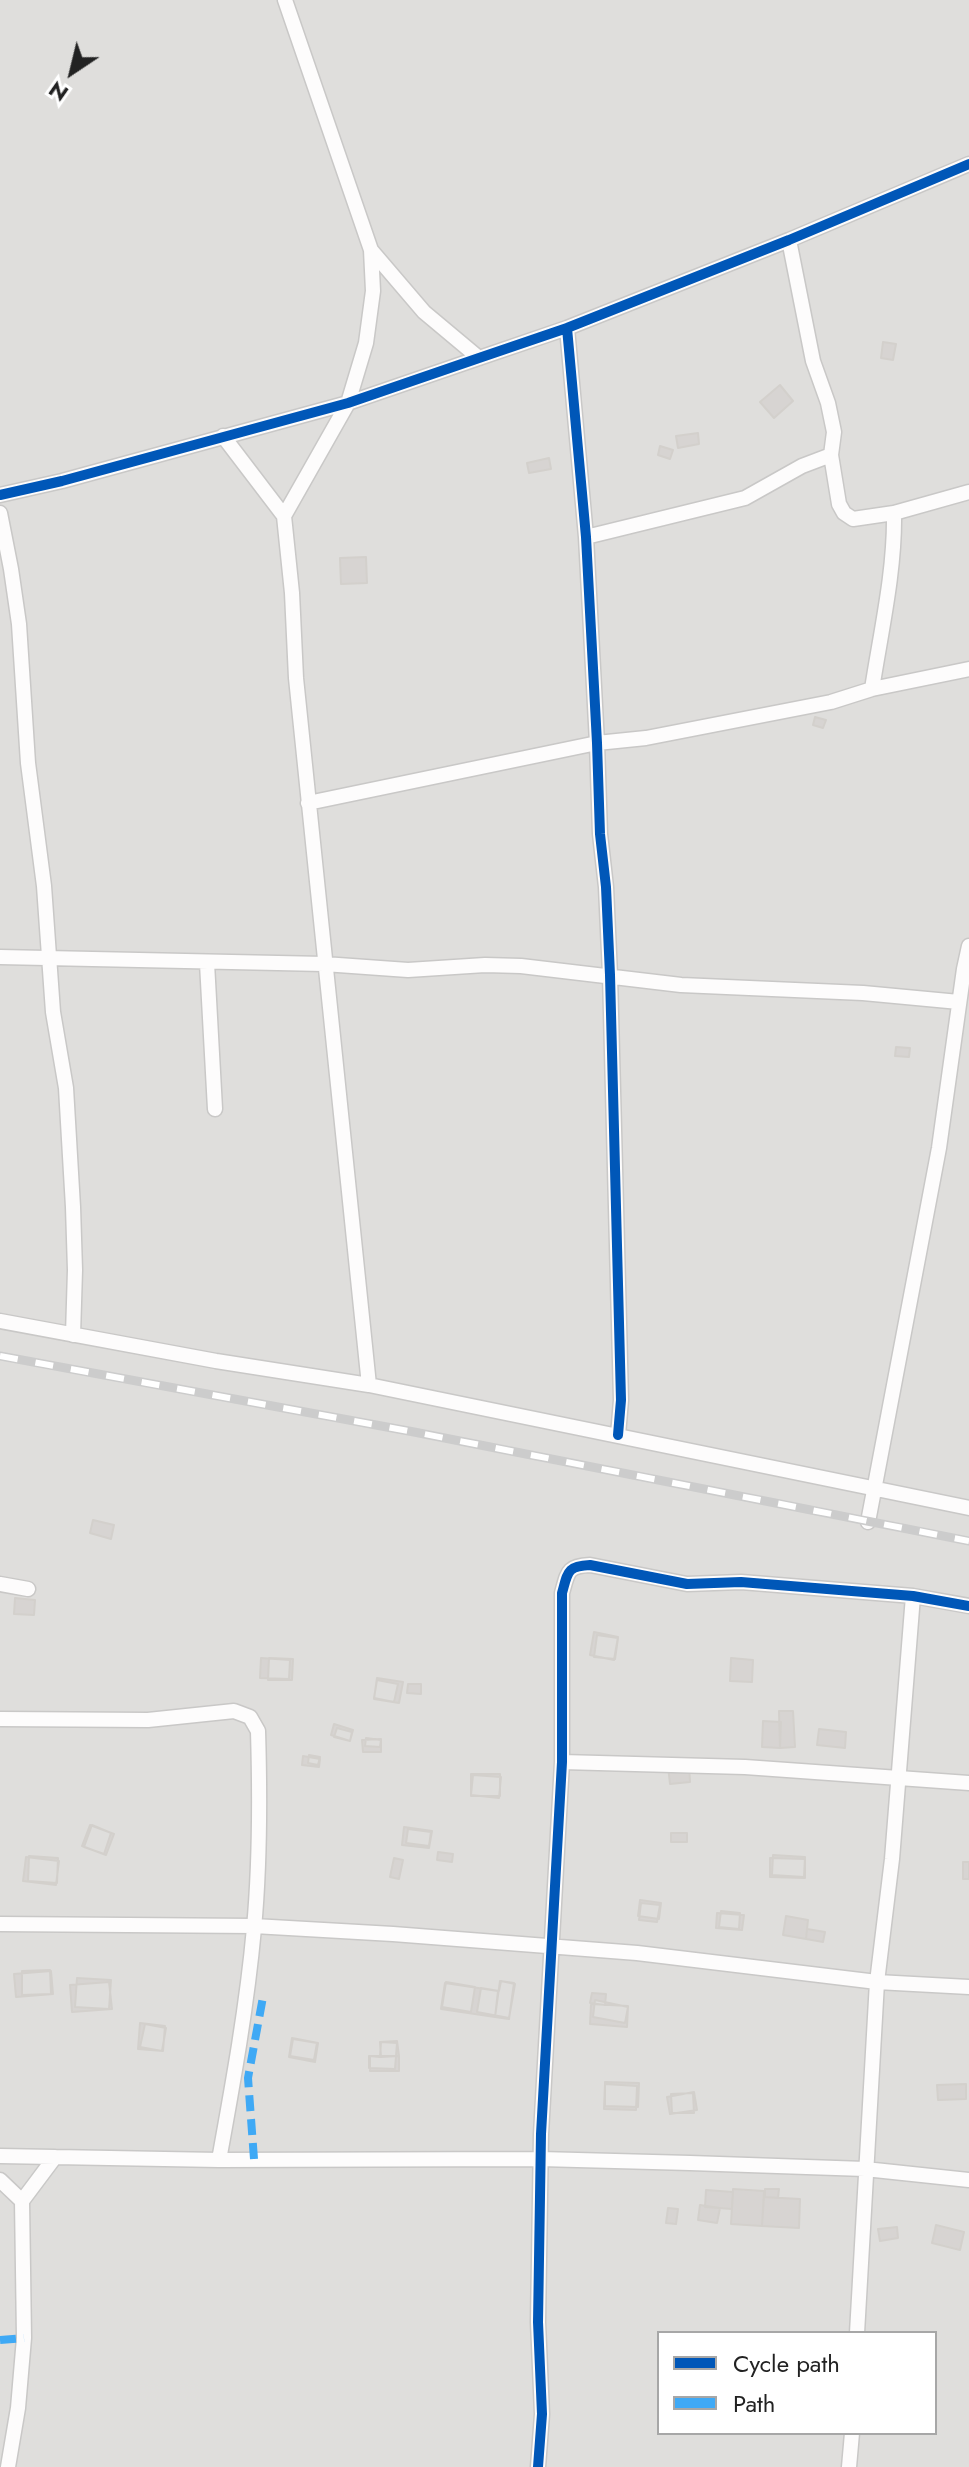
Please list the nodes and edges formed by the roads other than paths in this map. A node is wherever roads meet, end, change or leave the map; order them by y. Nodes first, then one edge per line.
1 (285, 0) edge
2 (969, 164) edge
3 (789, 240) junction
4 (371, 250) junction
5 (567, 328) junction
6 (479, 358) junction
7 (348, 403) junction
8 (223, 436) junction
9 (831, 455) junction
10 (969, 492) edge
11 (0, 495) edge
12 (0, 513) edge
13 (894, 513) junction
14 (284, 516) junction
15 (586, 537) junction
16 (969, 669) edge
17 (872, 689) junction
18 (597, 743) junction
19 (308, 803) junction
20 (969, 946) edge
21 (0, 957) edge
22 (49, 959) junction
23 (207, 963) junction
24 (324, 964) junction
25 (610, 975) junction
26 (959, 1002) junction
27 (215, 1109) dead end
28 (0, 1321) edge
29 (73, 1335) junction
30 (369, 1385) junction
31 (618, 1435) junction
32 (873, 1489) junction
33 (969, 1508) edge
34 (868, 1522) dead end
35 (0, 1584) edge
36 (28, 1589) dead end
37 (913, 1596) junction
38 (969, 1606) edge
39 (0, 1719) edge
40 (562, 1762) junction
41 (898, 1776) junction
42 (969, 1783) edge
43 (0, 1924) edge
44 (254, 1926) junction
45 (552, 1946) junction
46 (877, 1982) junction
47 (969, 1987) edge
48 (0, 2156) edge
49 (55, 2157) junction
50 (540, 2159) junction
51 (219, 2160) junction
52 (865, 2169) junction
53 (0, 2180) edge
54 (969, 2180) edge
55 (22, 2201) junction
56 (857, 2331) edge
57 (852, 2435) edge
58 (8, 2467) edge
59 (538, 2467) edge
60 (849, 2467) edge

1 - 4 street
2 - 3 street
3 - 5 street
3 - 9 street
4 - 6 street
4 - 7 street
5 - 6 street
5 - 15 street
6 - 7 street
7 - 8 street
7 - 14 street
8 - 11 street
8 - 14 street
9 - 13 street
9 - 15 street
10 - 13 street
12 - 22 street
13 - 17 street
14 - 19 street
15 - 18 street
16 - 17 street
17 - 18 street
18 - 19 street
18 - 25 street
19 - 24 street
20 - 26 street
21 - 22 street
22 - 23 street
22 - 29 street
23 - 24 street
23 - 27 street
24 - 25 street
24 - 30 street
25 - 26 street
25 - 31 street
26 - 32 street
28 - 29 street
29 - 30 street
30 - 31 street
31 - 32 street
32 - 33 street
32 - 34 street
35 - 36 street
37 - 38 street
37 - 40 street
37 - 41 street
39 - 44 street
40 - 41 street
40 - 45 street
41 - 42 street
41 - 46 street
43 - 44 street
44 - 45 street
44 - 51 street
45 - 46 street
45 - 50 street
46 - 47 street
46 - 52 street
48 - 49 street
49 - 51 street
49 - 55 street
50 - 51 street
50 - 52 street
50 - 59 street
52 - 54 street
52 - 56 street
53 - 55 street
55 - 58 street
57 - 60 street

